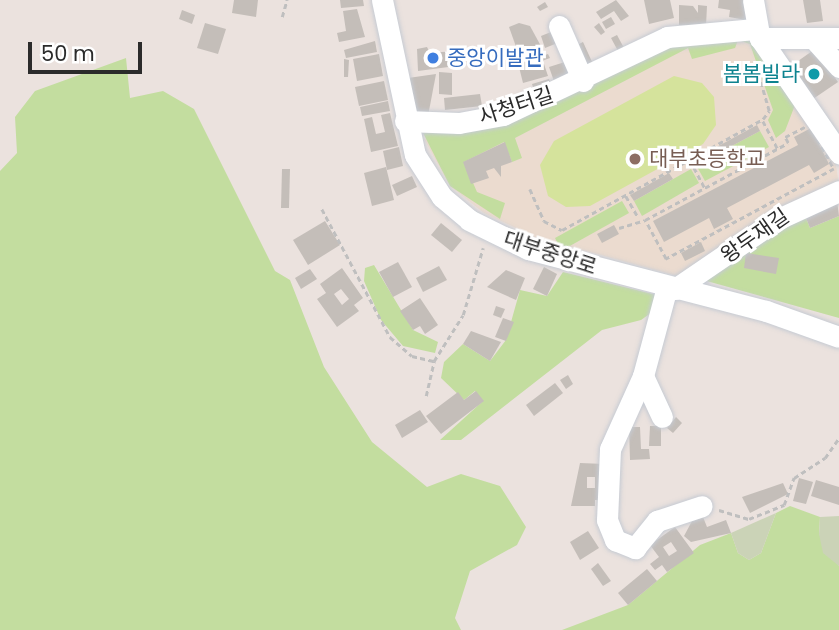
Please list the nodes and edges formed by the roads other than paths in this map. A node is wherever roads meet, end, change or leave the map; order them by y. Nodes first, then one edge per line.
1 (382, 0) edge
2 (753, 0) edge
3 (559, 26) dead end
4 (839, 38) edge
5 (755, 39) junction
6 (814, 39) junction
7 (839, 67) edge
8 (583, 81) junction
9 (405, 121) junction
10 (839, 153) edge
11 (839, 191) edge
12 (671, 288) junction
13 (839, 337) edge
14 (643, 376) junction
15 (662, 417) dead end
16 (702, 506) road end

1 - 9 street, 대부중앙로
2 - 5 street
3 - 8 street, 사청터길
4 - 6 street, 사청터길
5 - 6 street, 사청터길
5 - 8 street, 사청터길
5 - 10 street
6 - 7 street
8 - 9 street, 사청터길
9 - 12 street, 대부중앙로
11 - 12 street, 왕두재길
12 - 13 street, 대부중앙로
12 - 14 street
14 - 15 street
14 - 16 street

